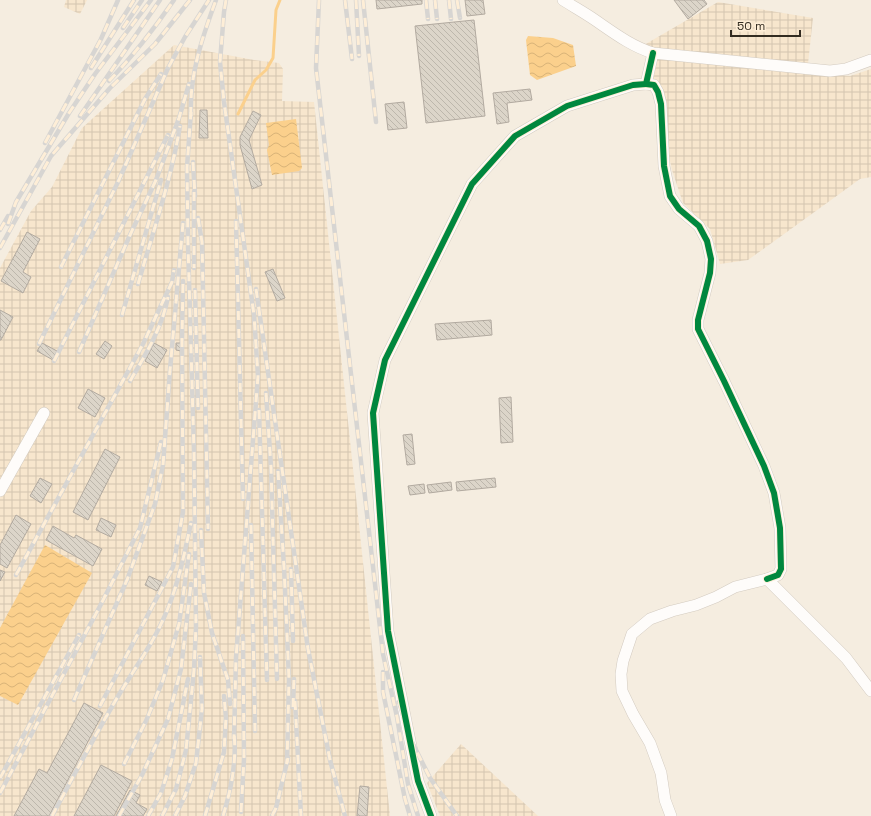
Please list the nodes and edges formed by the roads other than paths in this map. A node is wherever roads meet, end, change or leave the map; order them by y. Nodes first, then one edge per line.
1 (563, 0) edge
2 (652, 53) junction
3 (871, 60) edge
4 (646, 84) junction
5 (44, 413) dead end
6 (0, 491) edge
7 (767, 579) junction
8 (871, 691) edge
9 (431, 816) edge
10 (671, 816) edge

1 - 2 street
2 - 3 street
2 - 4 street
4 - 7 street
4 - 9 street
5 - 6 street
7 - 8 street
7 - 10 street

